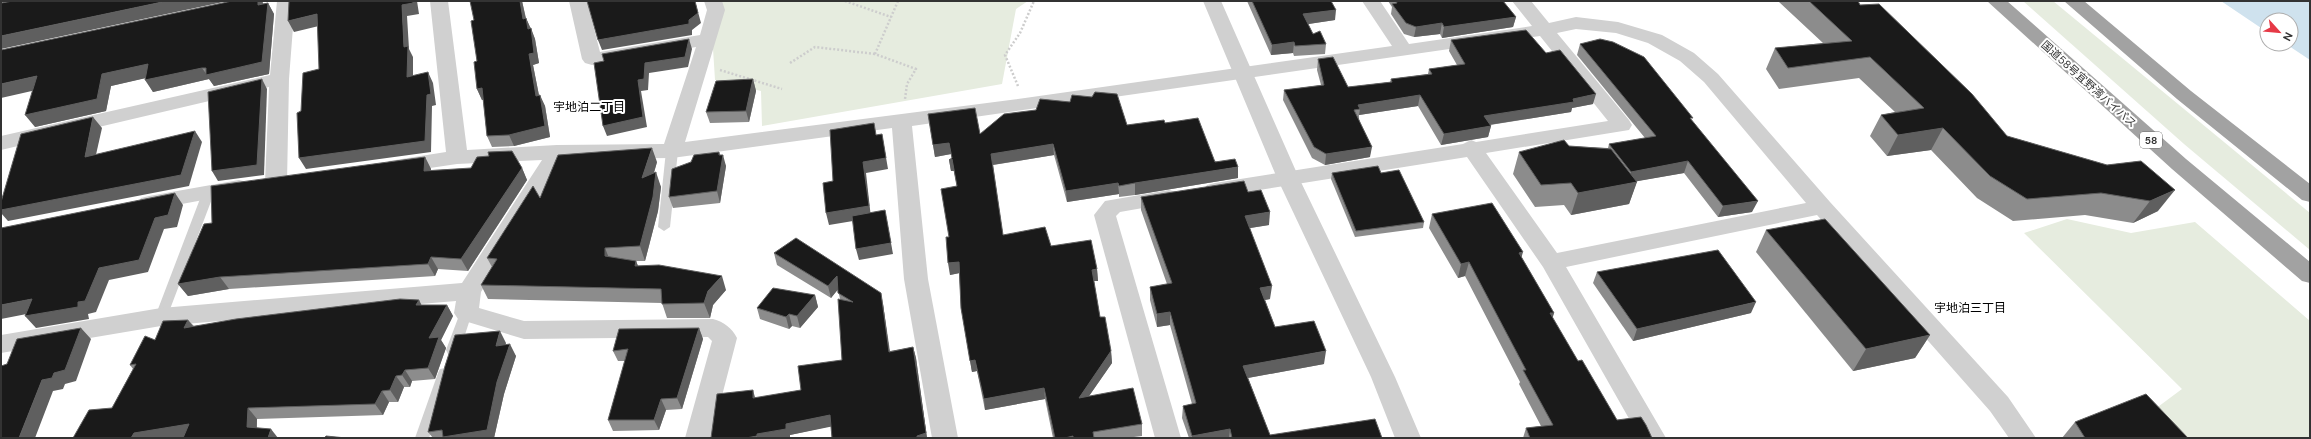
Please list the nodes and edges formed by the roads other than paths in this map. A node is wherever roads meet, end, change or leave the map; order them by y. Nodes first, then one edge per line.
1 (286, 1) edge
2 (439, 1) edge
3 (578, 1) edge
4 (713, 1) edge
5 (1212, 1) edge
6 (1371, 1) edge
7 (1520, 1) edge
8 (1996, 1) edge
9 (2073, 1) edge
10 (1545, 30) junction
11 (708, 39) junction
12 (1403, 49) junction
13 (1242, 72) junction
14 (279, 79) junction
15 (901, 120) junction
16 (1, 143) edge
17 (1471, 147) junction
18 (672, 151) junction
19 (557, 152) junction
20 (457, 157) junction
21 (378, 168) edge
22 (1288, 178) junction
23 (300, 179) edge
24 (276, 182) junction
25 (209, 191) junction
26 (2310, 195) edge
27 (132, 206) edge
28 (1822, 207) junction
29 (664, 227) dead end
30 (1551, 262) junction
31 (2310, 275) edge
32 (467, 302) junction
33 (161, 317) junction
34 (1, 344) edge
35 (422, 438) edge
36 (698, 438) edge
37 (945, 438) edge
38 (1168, 438) edge
39 (1408, 438) edge
40 (1653, 438) edge
41 (2023, 438) edge

1 - 14 street
2 - 20 street
3 - 11 street
4 - 11 street
5 - 13 street
6 - 12 street
7 - 10 street
8 - 31 highway, 国道58号宜野湾バイパス / 58
9 - 26 highway
10 - 12 street
10 - 17 street
10 - 28 street
11 - 18 street
12 - 13 street
13 - 15 street
13 - 22 street
14 - 16 street
14 - 24 street
15 - 18 street
15 - 37 street
17 - 22 street
17 - 30 street
18 - 19 street
18 - 29 lane
19 - 20 street
19 - 32 street
20 - 21 street
22 - 38 street
22 - 39 street
23 - 24 street
24 - 25 street
25 - 27 street
25 - 33 lane
28 - 30 street
28 - 41 street
30 - 40 street
32 - 33 street
32 - 35 lane
32 - 36 street
33 - 34 street

